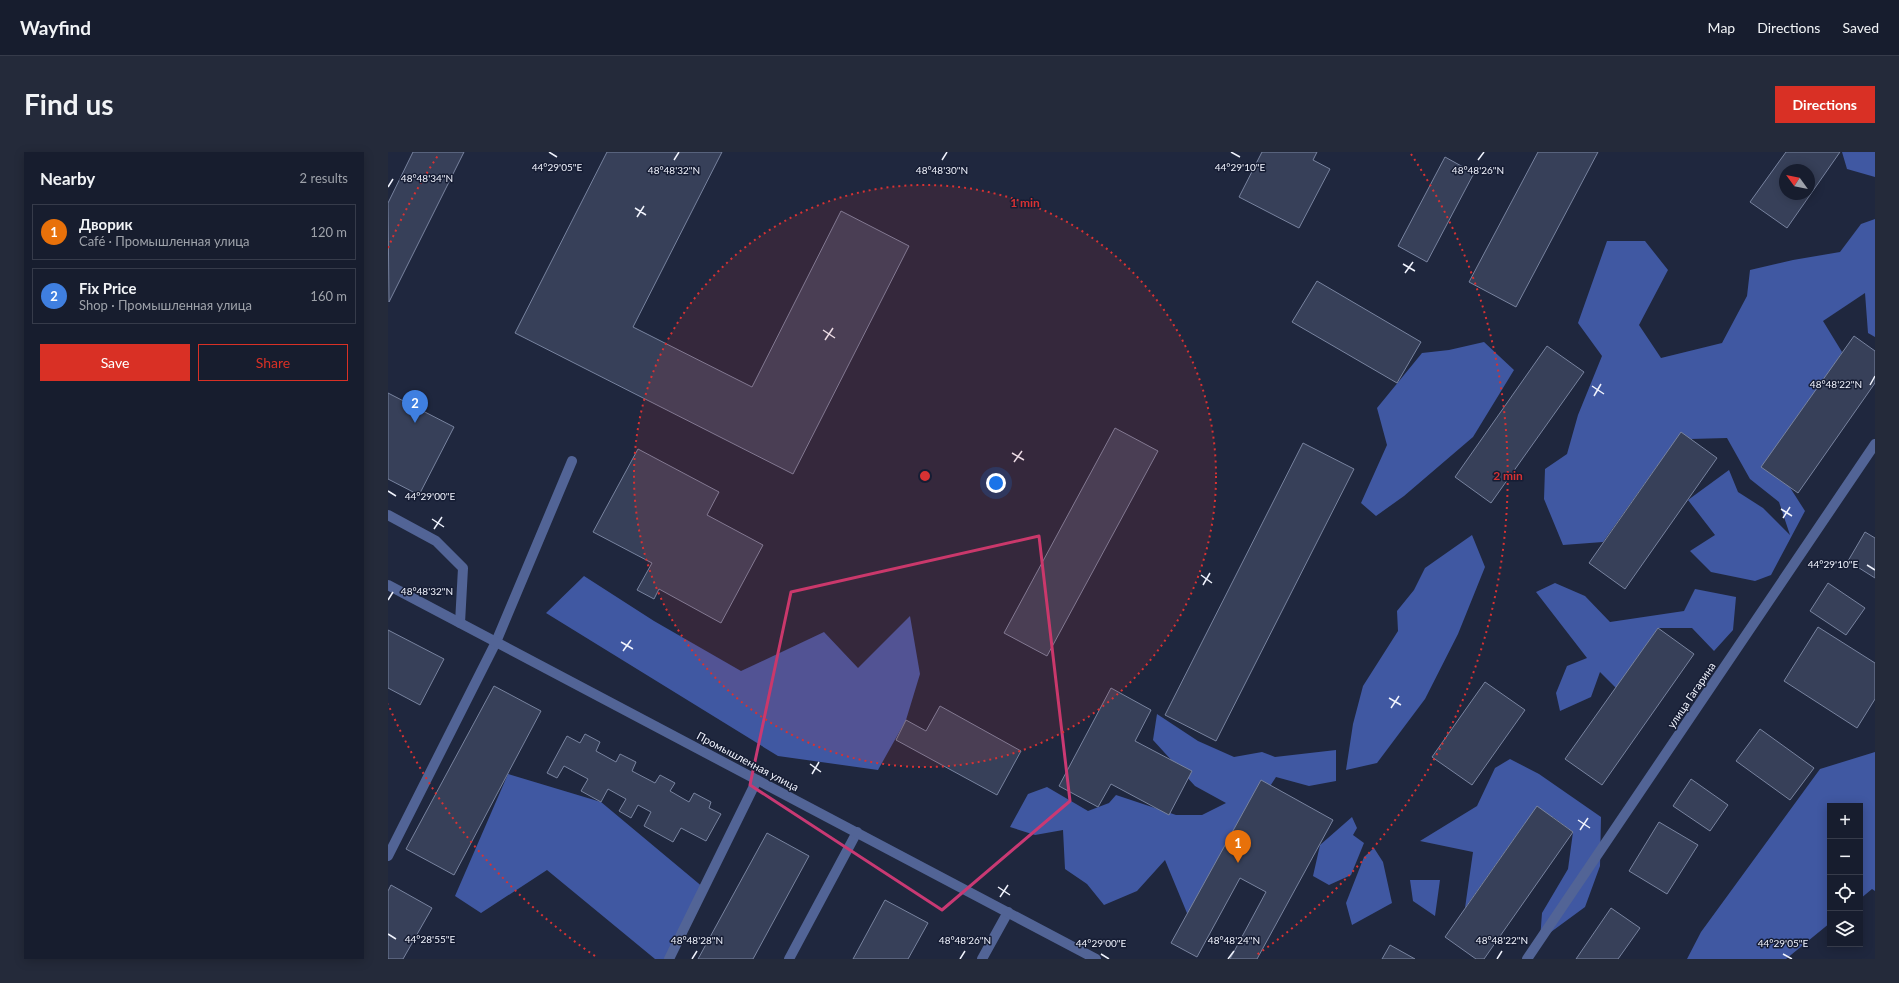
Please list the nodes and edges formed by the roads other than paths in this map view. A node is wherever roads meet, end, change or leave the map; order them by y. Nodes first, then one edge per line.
1 (1875, 444) edge
2 (572, 461) dead end
3 (388, 515) edge
4 (388, 585) edge
5 (460, 623) junction
6 (496, 642) junction
7 (757, 780) junction
8 (857, 832) junction
9 (388, 856) edge
10 (1008, 912) junction
11 (669, 959) edge
12 (789, 959) edge
13 (982, 959) edge
14 (1096, 959) edge
15 (1527, 959) edge

1 - 15 street, улица Гагарина
2 - 6 street
3 - 5 street
4 - 5 street, Промышленная улица
5 - 6 street, Промышленная улица
6 - 7 street, Промышленная улица
6 - 9 street
7 - 8 street, Промышленная улица
7 - 11 street
8 - 10 street, Промышленная улица
8 - 12 street
10 - 13 street
10 - 14 street, Промышленная улица

